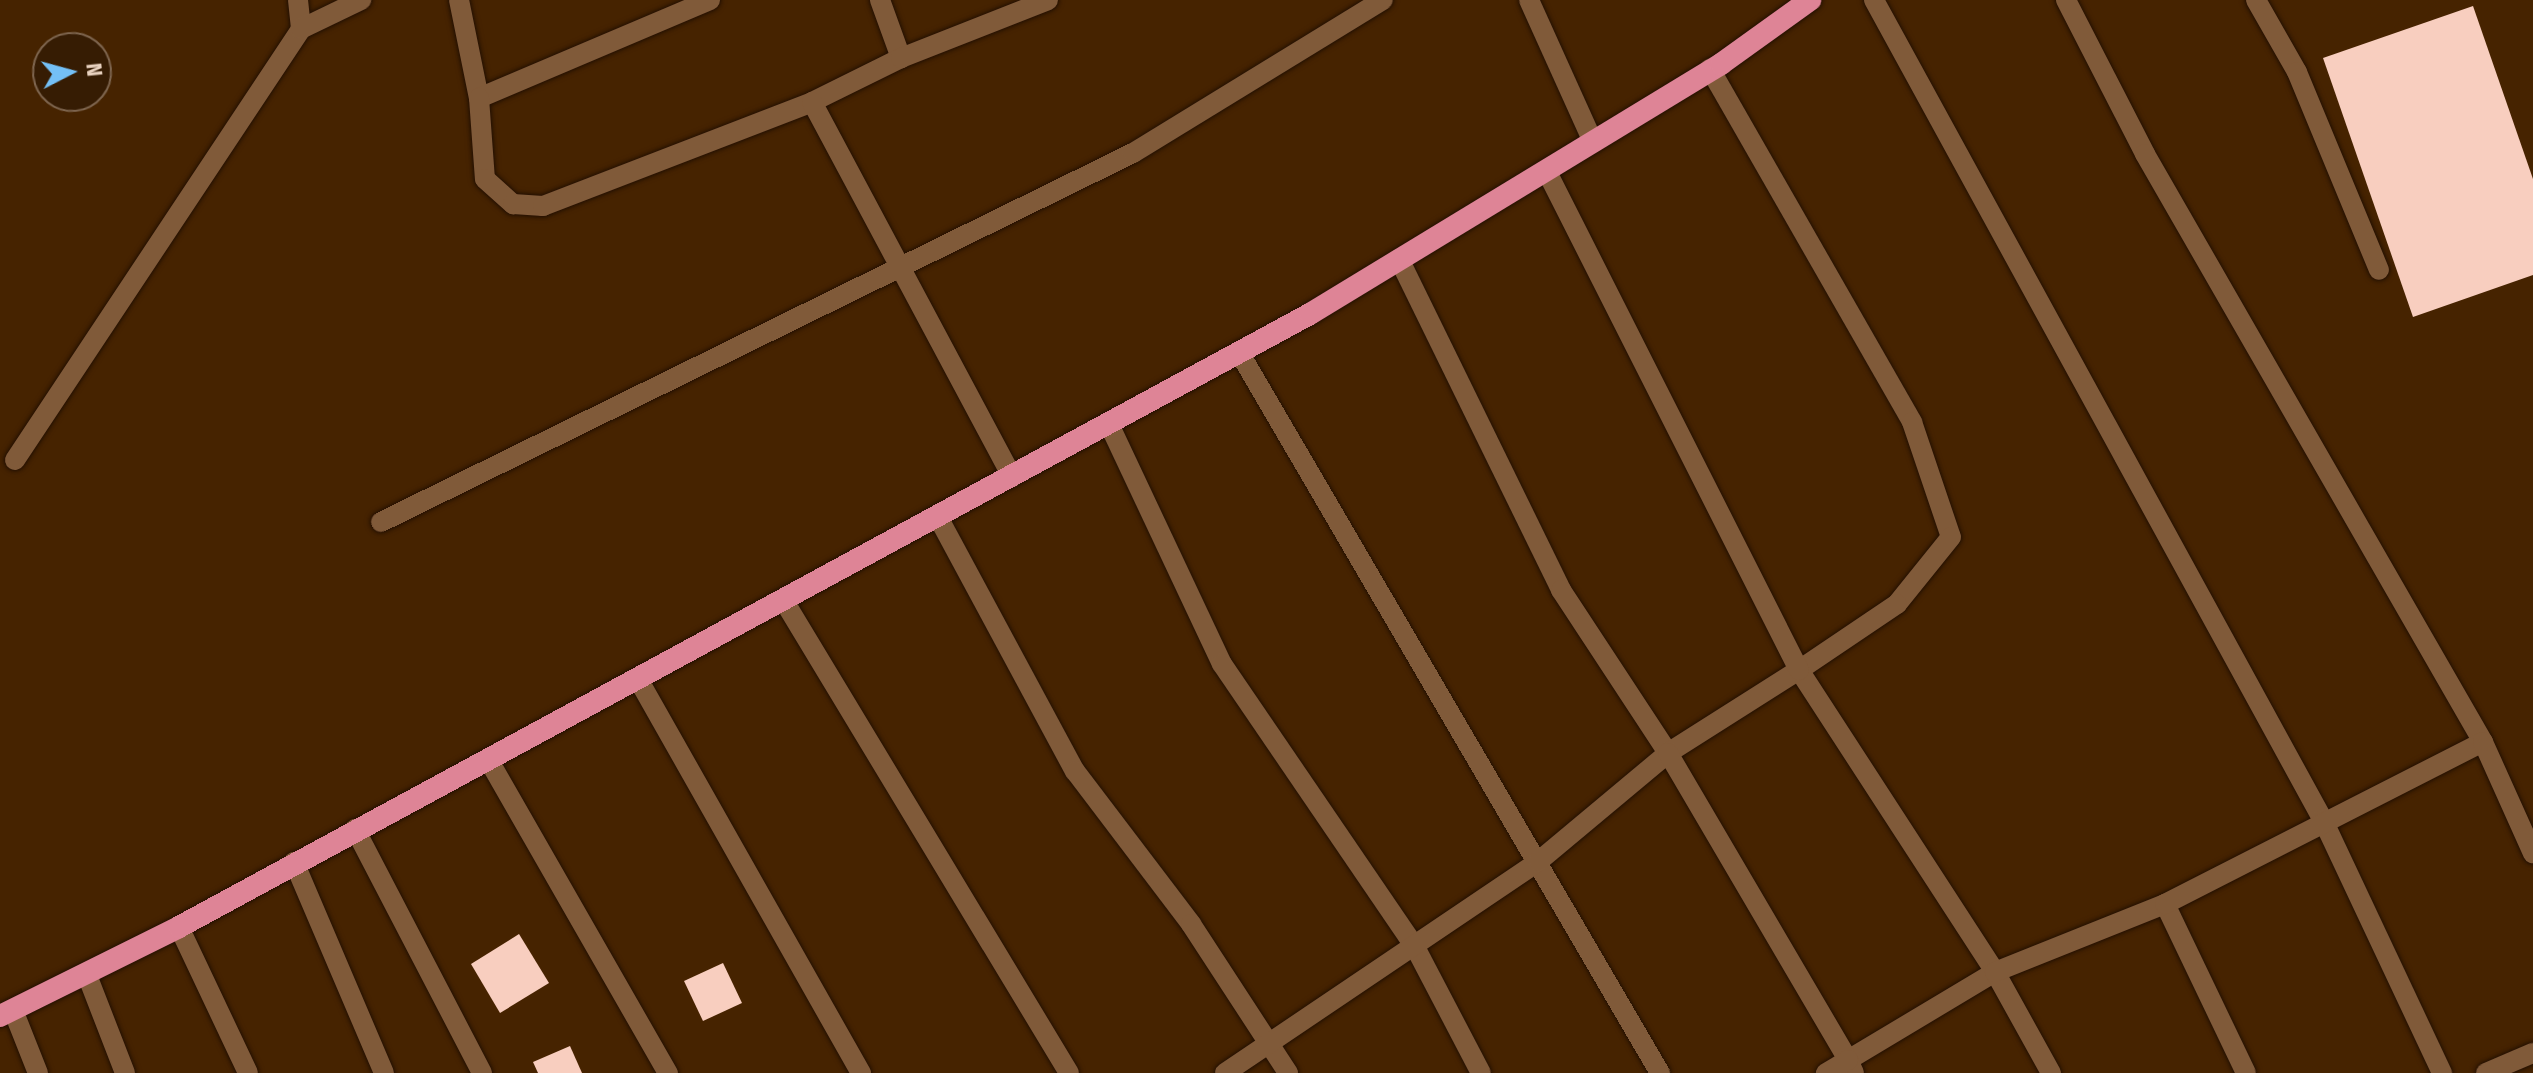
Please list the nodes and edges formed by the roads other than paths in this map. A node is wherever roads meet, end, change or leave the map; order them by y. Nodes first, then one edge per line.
1 (298, 0) edge
2 (361, 0) edge
3 (459, 0) edge
4 (710, 0) edge
5 (880, 0) edge
6 (1048, 0) edge
7 (1383, 0) edge
8 (1529, 0) edge
9 (1810, 0) edge
10 (1874, 0) edge
11 (2066, 0) edge
12 (2256, 0) edge
13 (301, 29) junction
14 (901, 58) junction
15 (1710, 69) junction
16 (479, 98) junction
17 (812, 102) junction
18 (1593, 142) junction
19 (1546, 170) junction
20 (1399, 259) junction
21 (895, 267) junction
22 (2379, 270) dead end
23 (1239, 352) junction
24 (1109, 424) junction
25 (15, 460) dead end
26 (1012, 477) junction
27 (938, 517) junction
28 (381, 522) dead end
29 (784, 601) junction
30 (1799, 670) junction
31 (638, 679) junction
32 (2483, 742) junction
33 (1668, 753) junction
34 (488, 759) junction
35 (2323, 820) junction
36 (355, 829) junction
37 (2533, 853) edge
38 (1539, 861) junction
39 (294, 862) junction
40 (2165, 904) junction
41 (179, 927) junction
42 (1415, 947) junction
43 (1995, 972) junction
44 (87, 975) junction
45 (6, 1013) edge
46 (1273, 1045) junction
47 (2533, 1053) edge
48 (1851, 1067) edge
49 (38, 1073) edge
50 (125, 1073) edge
51 (248, 1073) edge
52 (384, 1073) edge
53 (482, 1073) edge
54 (668, 1073) edge
55 (861, 1073) edge
56 (1069, 1073) edge
57 (1225, 1073) edge
58 (1288, 1073) edge
59 (1481, 1073) edge
60 (1660, 1073) edge
61 (1826, 1073) edge
62 (2051, 1073) edge
63 (2246, 1073) edge
64 (2442, 1073) edge
65 (2486, 1073) edge

1 - 13 street
2 - 13 street
3 - 16 street
4 - 16 street
5 - 14 street
6 - 14 street
7 - 21 street
8 - 18 street
9 - 15 highway
10 - 35 street
11 - 32 street
12 - 22 street
13 - 25 street
14 - 17 street
15 - 18 highway
15 - 30 street
16 - 17 street
17 - 21 street
18 - 19 highway
19 - 20 highway
19 - 30 street
20 - 23 highway
20 - 33 street
21 - 26 street
21 - 28 street
23 - 24 highway
23 - 38 street
24 - 26 highway
24 - 42 street
26 - 27 highway
27 - 29 highway
27 - 46 street
29 - 31 highway
29 - 56 street
30 - 33 street
30 - 43 street
31 - 34 highway
31 - 55 street
32 - 35 street
32 - 37 street
33 - 38 street
33 - 48 street
34 - 36 highway
34 - 54 street
35 - 40 street
35 - 64 street
36 - 39 highway
36 - 53 street
38 - 42 street
38 - 60 street
39 - 41 highway
39 - 52 street
40 - 43 street
40 - 63 street
41 - 44 highway
41 - 51 street
42 - 46 street
42 - 59 street
43 - 48 street
43 - 62 street
44 - 45 highway
44 - 50 street
45 - 49 street
46 - 57 street
46 - 58 street
47 - 65 street
48 - 61 street

